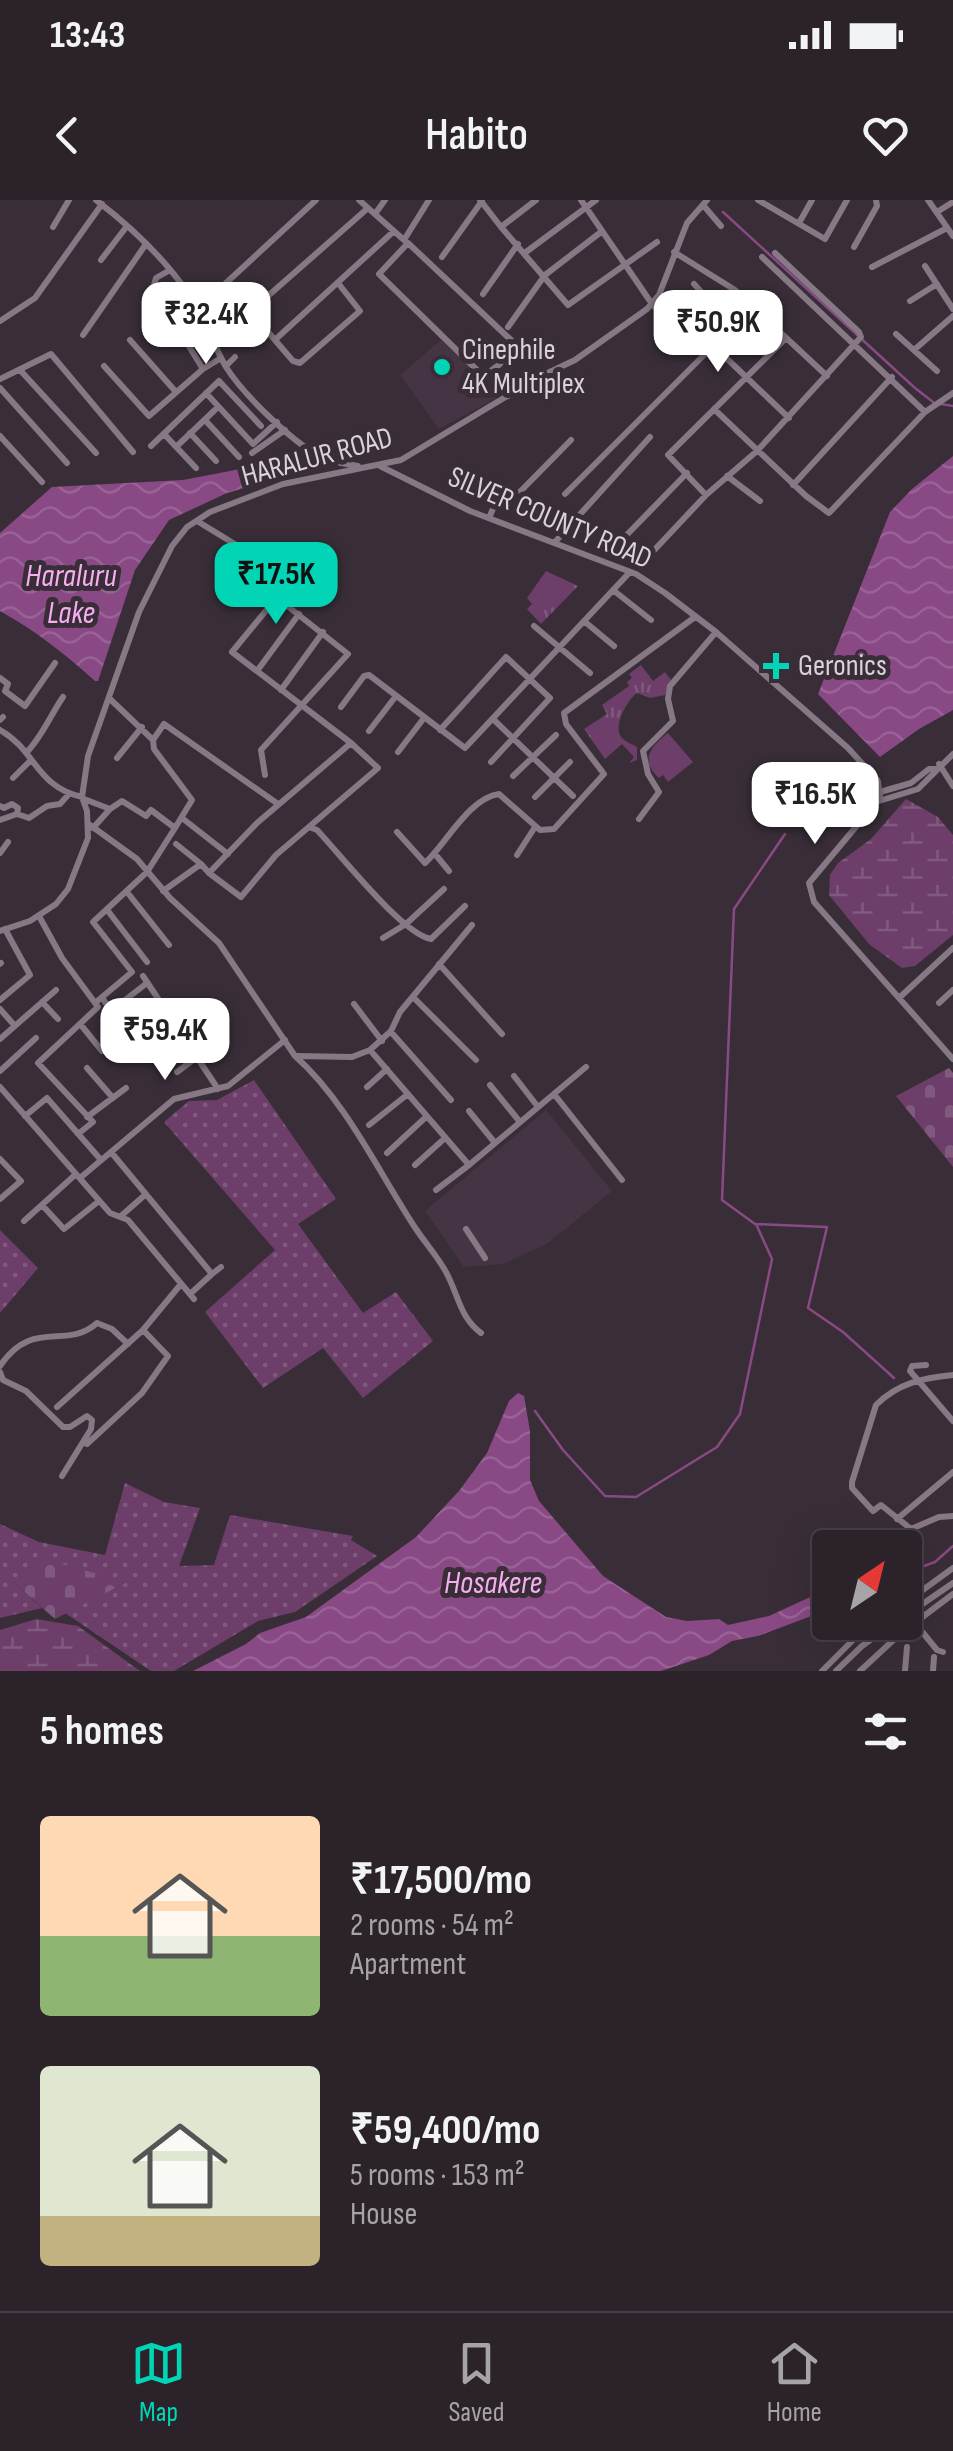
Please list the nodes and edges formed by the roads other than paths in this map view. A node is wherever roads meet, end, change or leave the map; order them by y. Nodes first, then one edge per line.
1 (69, 200) edge
2 (316, 200) edge
3 (359, 200) edge
4 (385, 200) edge
5 (430, 200) edge
6 (536, 200) edge
7 (596, 200) edge
8 (758, 200) edge
9 (812, 200) edge
10 (847, 200) edge
11 (876, 200) edge
12 (928, 200) edge
13 (482, 201) edge
14 (99, 202) edge
15 (953, 202) edge
16 (705, 203) edge
17 (584, 204) edge
18 (774, 204) edge
19 (372, 211) junction
20 (937, 212) junction
21 (799, 223) junction
22 (127, 226) junction
23 (722, 226) dead end
24 (53, 227) dead end
25 (501, 227) junction
26 (947, 228) junction
27 (394, 231) junction
28 (601, 232) junction
29 (953, 236) edge
30 (656, 242) dead end
31 (146, 244) junction
32 (518, 244) junction
33 (854, 246) dead end
34 (526, 252) junction
35 (674, 252) junction
36 (775, 253) dead end
37 (442, 257) dead end
38 (762, 257) dead end
39 (101, 260) dead end
40 (625, 266) junction
41 (925, 266) dead end
42 (872, 267) dead end
43 (170, 270) junction
44 (545, 275) junction
45 (338, 283) junction
46 (694, 284) dead end
47 (937, 284) junction
48 (483, 294) dead end
49 (910, 301) dead end
50 (652, 304) junction
51 (250, 311) junction
52 (953, 312) edge
53 (0, 321) edge
54 (508, 326) dead end
55 (896, 334) dead end
56 (83, 335) dead end
57 (736, 335) dead end
58 (786, 338) junction
59 (276, 339) junction
60 (130, 340) dead end
61 (858, 341) junction
62 (688, 342) dead end
63 (711, 348) junction
64 (914, 350) junction
65 (720, 352) junction
66 (235, 357) dead end
67 (221, 358) junction
68 (104, 366) dead end
69 (226, 366) junction
70 (203, 369) junction
71 (20, 370) junction
72 (937, 370) dead end
73 (488, 373) junction
74 (746, 376) junction
75 (828, 376) junction
76 (892, 378) junction
77 (0, 380) edge
78 (0, 388) edge
79 (176, 392) junction
80 (953, 393) edge
81 (206, 394) junction
82 (508, 396) junction
83 (218, 406) junction
84 (714, 409) junction
85 (925, 412) junction
86 (789, 418) junction
87 (204, 420) junction
88 (278, 422) junction
89 (262, 426) dead end
90 (285, 430) junction
91 (190, 433) junction
92 (164, 434) junction
93 (0, 436) edge
94 (650, 437) dead end
95 (570, 440) dead end
96 (151, 446) dead end
97 (176, 446) junction
98 (757, 451) junction
99 (134, 452) dead end
100 (252, 452) dead end
101 (96, 454) dead end
102 (318, 455) junction
103 (240, 457) dead end
104 (216, 460) dead end
105 (67, 463) dead end
106 (379, 465) junction
107 (359, 466) junction
108 (196, 468) dead end
109 (687, 474) junction
110 (728, 476) junction
111 (318, 477) junction
112 (478, 479) dead end
113 (42, 482) dead end
114 (794, 484) junction
115 (564, 494) dead end
116 (706, 495) junction
117 (500, 496) junction
118 (760, 501) dead end
119 (489, 518) junction
120 (197, 520) junction
121 (556, 542) junction
122 (614, 548) dead end
123 (644, 561) dead end
124 (630, 572) junction
125 (613, 590) junction
126 (276, 597) junction
127 (299, 614) junction
128 (695, 617) junction
129 (651, 620) dead end
130 (584, 621) junction
131 (534, 626) dead end
132 (323, 632) junction
133 (716, 632) junction
134 (614, 646) dead end
135 (560, 648) junction
136 (55, 663) dead end
137 (256, 671) junction
138 (590, 673) dead end
139 (0, 678) edge
140 (531, 678) junction
141 (281, 690) junction
142 (396, 696) junction
143 (62, 697) dead end
144 (110, 699) junction
145 (302, 706) junction
146 (341, 707) dead end
147 (424, 718) junction
148 (493, 719) junction
149 (142, 728) junction
150 (0, 730) edge
151 (440, 730) junction
152 (370, 731) dead end
153 (556, 735) dead end
154 (513, 738) junction
155 (153, 740) junction
156 (351, 743) junction
157 (398, 752) dead end
158 (953, 754) edge
159 (28, 757) junction
160 (533, 757) junction
161 (118, 758) dead end
162 (491, 762) dead end
163 (570, 762) dead end
164 (937, 766) junction
165 (266, 776) dead end
166 (514, 776) dead end
167 (13, 778) dead end
168 (554, 778) junction
169 (953, 786) edge
170 (880, 792) junction
171 (68, 794) junction
172 (573, 796) dead end
173 (535, 797) dead end
174 (83, 798) junction
175 (878, 802) junction
176 (278, 804) junction
177 (0, 806) edge
178 (110, 809) junction
179 (16, 814) junction
180 (182, 818) junction
181 (639, 819) dead end
182 (0, 820) edge
183 (91, 826) junction
184 (309, 826) junction
185 (535, 826) junction
186 (175, 828) junction
187 (397, 832) dead end
188 (8, 842) dead end
189 (176, 844) dead end
190 (0, 853) edge
191 (228, 854) junction
192 (435, 854) junction
193 (516, 856) dead end
194 (201, 864) junction
195 (448, 871) dead end
196 (148, 872) junction
197 (210, 873) junction
198 (444, 889) dead end
199 (164, 891) junction
200 (127, 892) junction
201 (465, 906) dead end
202 (108, 911) junction
203 (39, 916) junction
204 (406, 924) junction
205 (472, 926) dead end
206 (2, 930) edge
207 (383, 938) dead end
208 (169, 944) dead end
209 (952, 952) edge
210 (147, 962) dead end
211 (438, 964) junction
212 (56, 990) dead end
213 (953, 990) edge
214 (413, 996) junction
215 (899, 998) junction
216 (0, 1000) edge
217 (98, 1000) junction
218 (125, 1000) dead end
219 (42, 1002) junction
220 (939, 1003) dead end
221 (162, 1004) junction
222 (354, 1004) dead end
223 (0, 1009) edge
224 (58, 1020) dead end
225 (139, 1020) dead end
226 (81, 1024) junction
227 (15, 1026) junction
228 (180, 1031) junction
229 (391, 1031) junction
230 (502, 1034) dead end
231 (0, 1038) edge
232 (36, 1038) dead end
233 (285, 1040) junction
234 (382, 1041) junction
235 (158, 1047) dead end
236 (370, 1050) junction
237 (296, 1056) junction
238 (197, 1057) junction
239 (476, 1060) dead end
240 (953, 1060) edge
241 (586, 1067) dead end
242 (87, 1068) dead end
243 (387, 1069) junction
244 (0, 1071) edge
245 (177, 1072) dead end
246 (514, 1076) dead end
247 (490, 1085) dead end
248 (0, 1087) edge
249 (366, 1087) dead end
250 (126, 1088) dead end
251 (218, 1089) junction
252 (408, 1094) junction
253 (554, 1094) junction
254 (113, 1098) junction
255 (451, 1100) dead end
256 (538, 1107) junction
257 (469, 1111) dead end
258 (26, 1116) junction
259 (87, 1116) junction
260 (426, 1116) junction
261 (520, 1122) junction
262 (369, 1125) dead end
263 (78, 1134) junction
264 (445, 1138) junction
265 (495, 1143) junction
266 (111, 1152) junction
267 (386, 1153) dead end
268 (0, 1159) edge
269 (101, 1160) junction
270 (414, 1165) dead end
271 (468, 1165) junction
272 (78, 1176) junction
273 (622, 1180) dead end
274 (436, 1190) dead end
275 (146, 1194) junction
276 (0, 1200) edge
277 (99, 1201) junction
278 (42, 1206) junction
279 (120, 1217) junction
280 (24, 1221) dead end
281 (466, 1230) dead end
282 (485, 1258) dead end
283 (222, 1267) dead end
284 (212, 1274) junction
285 (181, 1284) junction
286 (143, 1330) junction
287 (482, 1333) dead end
288 (128, 1344) junction
289 (926, 1365) dead end
290 (0, 1369) edge
291 (953, 1375) edge
292 (916, 1379) junction
293 (57, 1407) dead end
294 (953, 1421) edge
295 (87, 1444) dead end
296 (953, 1472) edge
297 (62, 1476) dead end
298 (953, 1516) edge
299 (897, 1519) junction
300 (953, 1568) edge
301 (953, 1583) edge
302 (934, 1584) junction
303 (922, 1592) edge
304 (940, 1592) junction
305 (953, 1594) edge
306 (922, 1604) edge
307 (922, 1618) edge
308 (922, 1632) edge
309 (853, 1640) edge
310 (855, 1640) edge
311 (870, 1640) edge
312 (896, 1640) edge
313 (862, 1646) junction
314 (907, 1647) dead end
315 (943, 1652) dead end
316 (934, 1657) dead end
317 (822, 1671) edge
318 (836, 1671) edge
319 (860, 1671) edge
320 (905, 1671) edge
321 (933, 1671) edge

1 - 24 street
2 - 51 street
3 - 19 street
4 - 19 street
5 - 27 street
6 - 25 street
7 - 17 street
8 - 18 street
9 - 21 street
10 - 21 street
11 - 33 street
12 - 20 street
13 - 25 street
13 - 37 street
14 - 22 street
14 - 53 street
15 - 20 street
16 - 23 street
16 - 35 street, HARALUR ROAD
17 - 28 street
17 - 34 street
18 - 21 street
19 - 27 street
19 - 51 street
20 - 26 street
22 - 31 street
22 - 39 street
25 - 32 street
26 - 29 street
26 - 42 street
27 - 45 street
28 - 40 street
28 - 44 street
30 - 40 street
31 - 43 street
31 - 56 street
32 - 34 street
32 - 48 street
34 - 44 street
35 - 50 street, HARALUR ROAD
35 - 58 street
36 - 61 street
38 - 61 street
40 - 44 street
40 - 50 street
41 - 47 street
43 - 67 street
43 - 70 street
44 - 54 street
45 - 59 street
45 - 59 street
46 - 63 street
47 - 49 street
47 - 52 street
50 - 62 street
50 - 82 street, HARALUR ROAD
51 - 59 street
52 - 64 street
55 - 64 street
57 - 65 street
58 - 74 street
58 - 75 street
60 - 79 street
61 - 75 street
61 - 76 street
63 - 65 street
63 - 115 street
64 - 72 street
65 - 74 street
66 - 69 street
67 - 69 street
67 - 70 street
68 - 79 street
69 - 88 street
70 - 79 street
71 - 77 street
71 - 99 street
71 - 101 street
73 - 73 street
73 - 82 street
74 - 84 street
74 - 86 street
75 - 86 street
76 - 85 street
76 - 114 street
78 - 105 street
80 - 85 street
81 - 83 street
81 - 89 street
81 - 92 street
82 - 106 street, HARALUR ROAD
83 - 87 street
83 - 88 street
84 - 98 street
84 - 109 street
85 - 114 street
86 - 98 street
87 - 91 street
87 - 103 street
88 - 90 street
90 - 100 street
90 - 102 street
91 - 97 street
91 - 104 street
92 - 96 street
92 - 97 street
93 - 113 street
94 - 121 street
95 - 117 street
97 - 108 street
98 - 110 street
98 - 114 street
102 - 107 street
102 - 111 street
106 - 107 street, HARALUR ROAD
106 - 119 street, SILVER COUNTY ROAD
107 - 111 street, HARALUR ROAD
109 - 116 street
109 - 122 street
110 - 116 street
110 - 118 street
111 - 120 street, HARALUR ROAD
112 - 117 street
116 - 123 street
117 - 119 street
119 - 121 street, SILVER COUNTY ROAD
120 - 126 street
120 - 144 street, HARALUR ROAD
121 - 124 street, SILVER COUNTY ROAD
124 - 125 street
124 - 128 street, SILVER COUNTY ROAD
125 - 129 street
125 - 130 street
126 - 127 street
126 - 137 street
127 - 132 street
127 - 137 street
128 - 133 street, SILVER COUNTY ROAD
128 - 185 street
130 - 134 street
130 - 135 street
131 - 135 street
132 - 141 street
132 - 145 street
133 - 170 street, SILVER COUNTY ROAD
133 - 181 street
135 - 138 street
135 - 140 street
136 - 139 street
137 - 141 street
140 - 148 street
140 - 151 street
140 - 154 street
141 - 145 street
142 - 146 street
142 - 147 street
142 - 152 street
143 - 159 street
144 - 149 street
144 - 174 street, HARALUR ROAD
145 - 156 street
145 - 165 street
147 - 151 street
147 - 157 street
148 - 151 street
148 - 154 street
149 - 155 street
149 - 161 street
150 - 159 street
153 - 160 street
154 - 160 street
154 - 162 street
155 - 176 street
155 - 180 street
156 - 176 street
156 - 184 street
158 - 164 street
159 - 167 street
159 - 171 street
160 - 166 street
160 - 168 street
163 - 168 street
164 - 169 street
164 - 170 street
164 - 175 street
168 - 172 street
168 - 173 street
170 - 175 street
171 - 174 street
171 - 179 street
174 - 178 street
174 - 183 street, HARALUR ROAD
175 - 215 street
176 - 191 street
177 - 179 street
178 - 183 street
178 - 186 street
179 - 182 street
180 - 186 street
180 - 191 street
183 - 196 street
183 - 203 street, HARALUR ROAD
184 - 197 street
184 - 204 street
185 - 192 street
185 - 193 street
186 - 196 street
187 - 192 street
188 - 190 street
189 - 194 street
191 - 197 street
192 - 195 street
194 - 197 street
194 - 199 street
196 - 199 street
196 - 200 street
198 - 204 street
199 - 233 street
200 - 202 street
200 - 208 street
201 - 204 street
202 - 210 street
202 - 217 street
203 - 206 street, HARALUR ROAD
203 - 217 street
204 - 207 street
205 - 211 street
206 - 216 street
209 - 215 street
211 - 214 street
211 - 230 street
212 - 219 street
213 - 220 street
214 - 229 street
214 - 239 street
215 - 240 street
217 - 226 street
217 - 226 street
218 - 221 street
219 - 224 street
219 - 227 street
221 - 225 street
221 - 228 street
222 - 234 street
223 - 227 street
226 - 259 street
227 - 231 street
228 - 235 street
228 - 238 street
229 - 234 street
229 - 255 street
232 - 244 street
233 - 237 street
233 - 251 street
234 - 236 street
236 - 237 street
236 - 243 street
237 - 287 street
238 - 245 street
238 - 251 street
241 - 253 street
242 - 254 street
243 - 249 street
243 - 252 street
246 - 256 street
247 - 261 street
248 - 258 street
250 - 254 street
251 - 266 street
252 - 260 street
252 - 262 street
253 - 256 street
253 - 273 street
254 - 259 street
256 - 261 street
257 - 265 street
258 - 263 street
258 - 272 street
259 - 263 street
260 - 264 street
260 - 267 street
261 - 265 street
263 - 269 street
264 - 270 street
264 - 271 street
265 - 271 street
266 - 269 street
266 - 275 street
268 - 276 street
269 - 272 street
271 - 274 street
272 - 277 street
272 - 278 street
275 - 279 street
275 - 284 street
277 - 278 street
277 - 279 street
278 - 280 street
279 - 285 street
281 - 282 street
283 - 284 street
284 - 285 street
285 - 286 street
286 - 288 street
286 - 295 street
288 - 290 street
288 - 293 street
289 - 292 street
290 - 297 street
291 - 292 street
292 - 294 street
292 - 299 street
296 - 299 street
298 - 299 street
300 - 302 street
301 - 304 street
302 - 303 street
302 - 304 street
304 - 306 street
305 - 307 street
308 - 315 street
309 - 317 street
310 - 313 street
311 - 313 street
312 - 319 street
313 - 318 street
314 - 320 street
316 - 321 street

